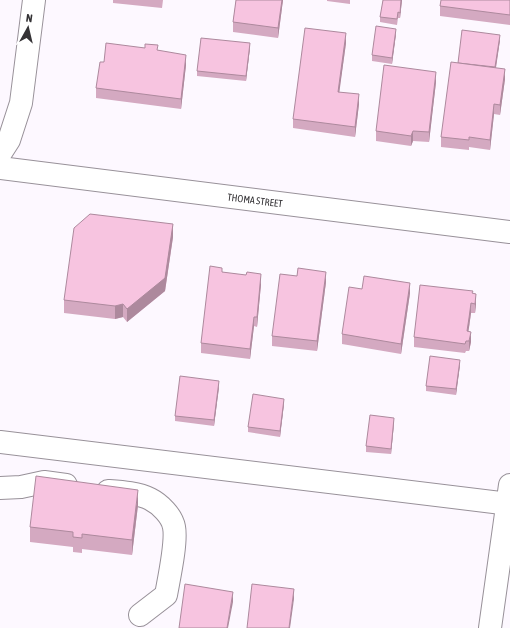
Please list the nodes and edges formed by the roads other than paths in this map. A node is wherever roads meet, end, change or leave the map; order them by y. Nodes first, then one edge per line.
1 (34, 0) edge
2 (0, 154) edge
3 (0, 168) edge
4 (510, 232) edge
5 (0, 442) edge
6 (0, 488) edge
7 (509, 498) edge
8 (140, 615) dead end
9 (490, 628) edge

1 - 2 street
3 - 4 street, THOMA STREET
5 - 7 street
6 - 8 street
7 - 9 street

